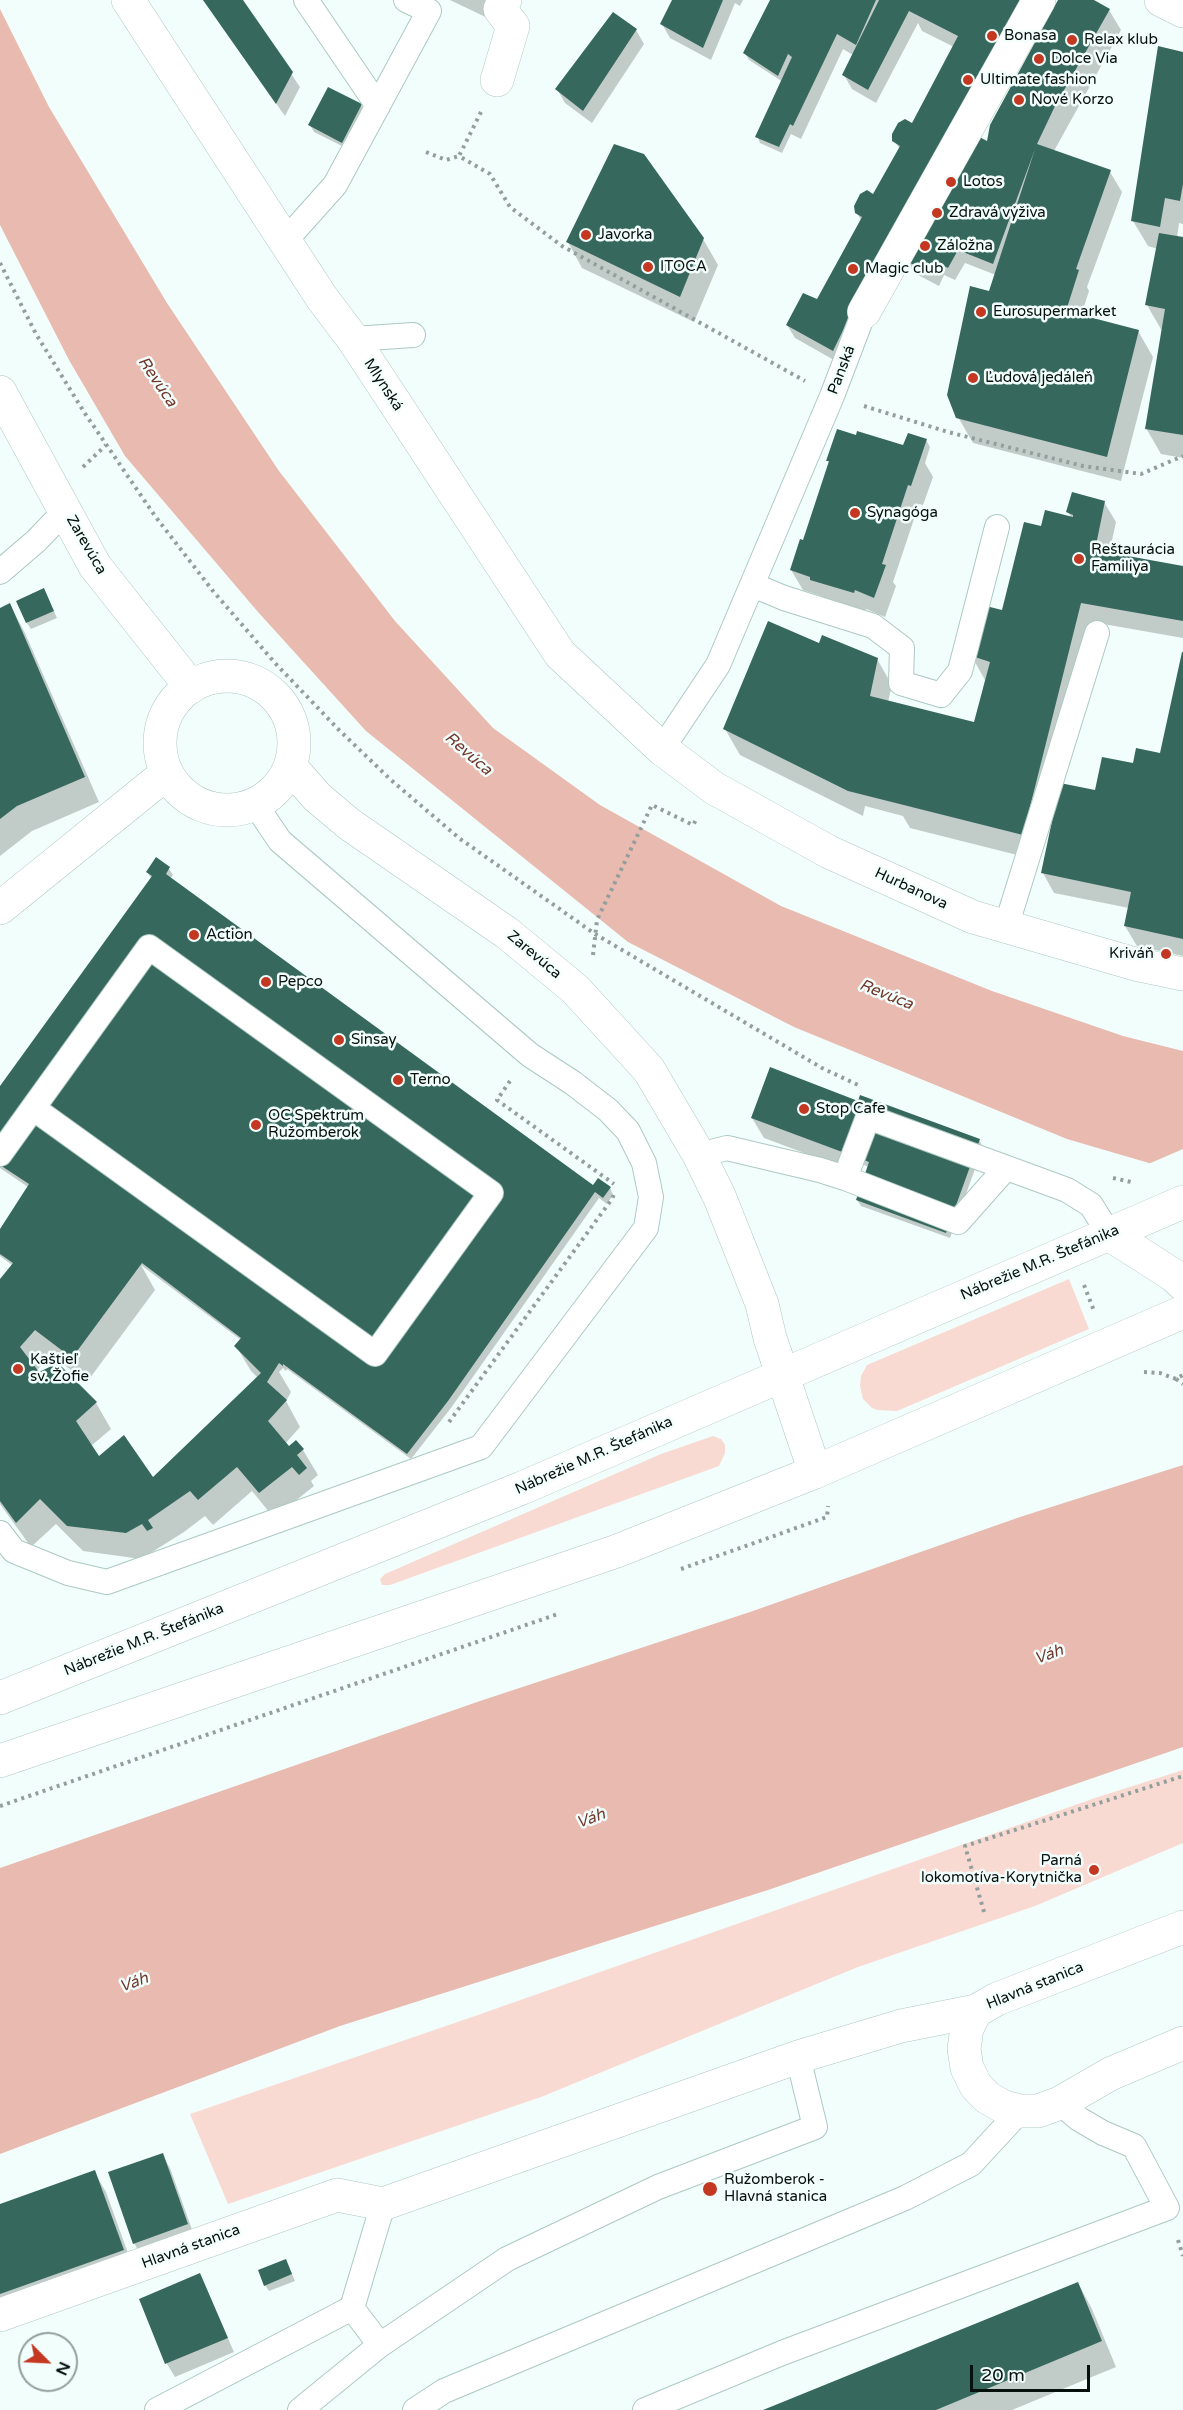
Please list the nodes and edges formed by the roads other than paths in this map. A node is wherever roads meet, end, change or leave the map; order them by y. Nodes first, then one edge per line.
1 (128, 0) edge
2 (306, 0) edge
3 (406, 0) edge
4 (505, 0) edge
5 (1039, 0) edge
6 (1161, 0) edge
7 (1183, 11) edge
8 (491, 92) road end
9 (378, 106) junction
10 (285, 241) junction
11 (864, 312) joint
12 (413, 335) dead end
13 (353, 339) junction
14 (2, 400) edge
15 (66, 510) junction
16 (997, 527) dead end
17 (0, 572) edge
18 (753, 585) junction
19 (1096, 633) dead end
20 (190, 687) junction
21 (662, 749) junction
22 (290, 766) junction
23 (167, 773) junction
24 (255, 804) junction
25 (0, 908) edge
26 (1006, 927) junction
27 (1183, 975) edge
28 (33, 1108) junction
29 (0, 1154) edge
30 (699, 1155) junction
31 (1006, 1168) junction
32 (845, 1178) junction
33 (1183, 1202) edge
34 (1109, 1234) junction
35 (1183, 1284) edge
36 (1183, 1312) edge
37 (783, 1373) junction
38 (815, 1472) junction
39 (0, 1533) edge
40 (0, 1698) edge
41 (0, 1761) edge
42 (1183, 1927) edge
43 (976, 2011) junction
44 (1183, 2043) edge
45 (798, 2058) junction
46 (1060, 2103) junction
47 (1020, 2111) junction
48 (383, 2204) junction
49 (352, 2308) junction
50 (0, 2315) edge
51 (380, 2345) junction
52 (157, 2410) edge
53 (300, 2410) edge
54 (415, 2410) edge
55 (645, 2410) edge

1 - 10 street, Mlynská
2 - 9 lane
3 - 9 lane
4 - 8 street
5 - 11 street, Panská
6 - 7 street
9 - 10 lane
10 - 13 street, Mlynská
11 - 18 lane, Panská
12 - 13 lane
13 - 21 street, Mlynská
14 - 15 street, Zarevúca
15 - 17 lane
15 - 20 street, Zarevúca
16 - 18 lane
18 - 21 lane, Panská
19 - 26 lane
20 - 22 street
20 - 23 street
21 - 26 street, Hurbanova
22 - 24 street
22 - 30 street, Zarevúca
23 - 24 street
23 - 25 street
24 - 39 lane
26 - 27 street, Hurbanova
28 - 28 lane
28 - 29 lane
30 - 32 lane
30 - 37 street, Zarevúca
31 - 32 lane
31 - 32 lane
31 - 34 lane
33 - 34 street, Nábrežie M.R. Štefánika
34 - 35 street
34 - 37 street, Nábrežie M.R. Štefánika
36 - 38 street
37 - 38 street, Zarevúca
37 - 40 street, Nábrežie M.R. Štefánika
38 - 41 street
42 - 43 street, Hlavná stanica
43 - 45 street
43 - 47 street, Hlavná stanica
44 - 46 street, Hlavná stanica
45 - 48 street
45 - 51 lane
46 - 47 street, Hlavná stanica
46 - 55 lane
47 - 54 lane
48 - 49 lane
48 - 50 street, Hlavná stanica
49 - 51 lane
49 - 52 lane
51 - 53 lane

